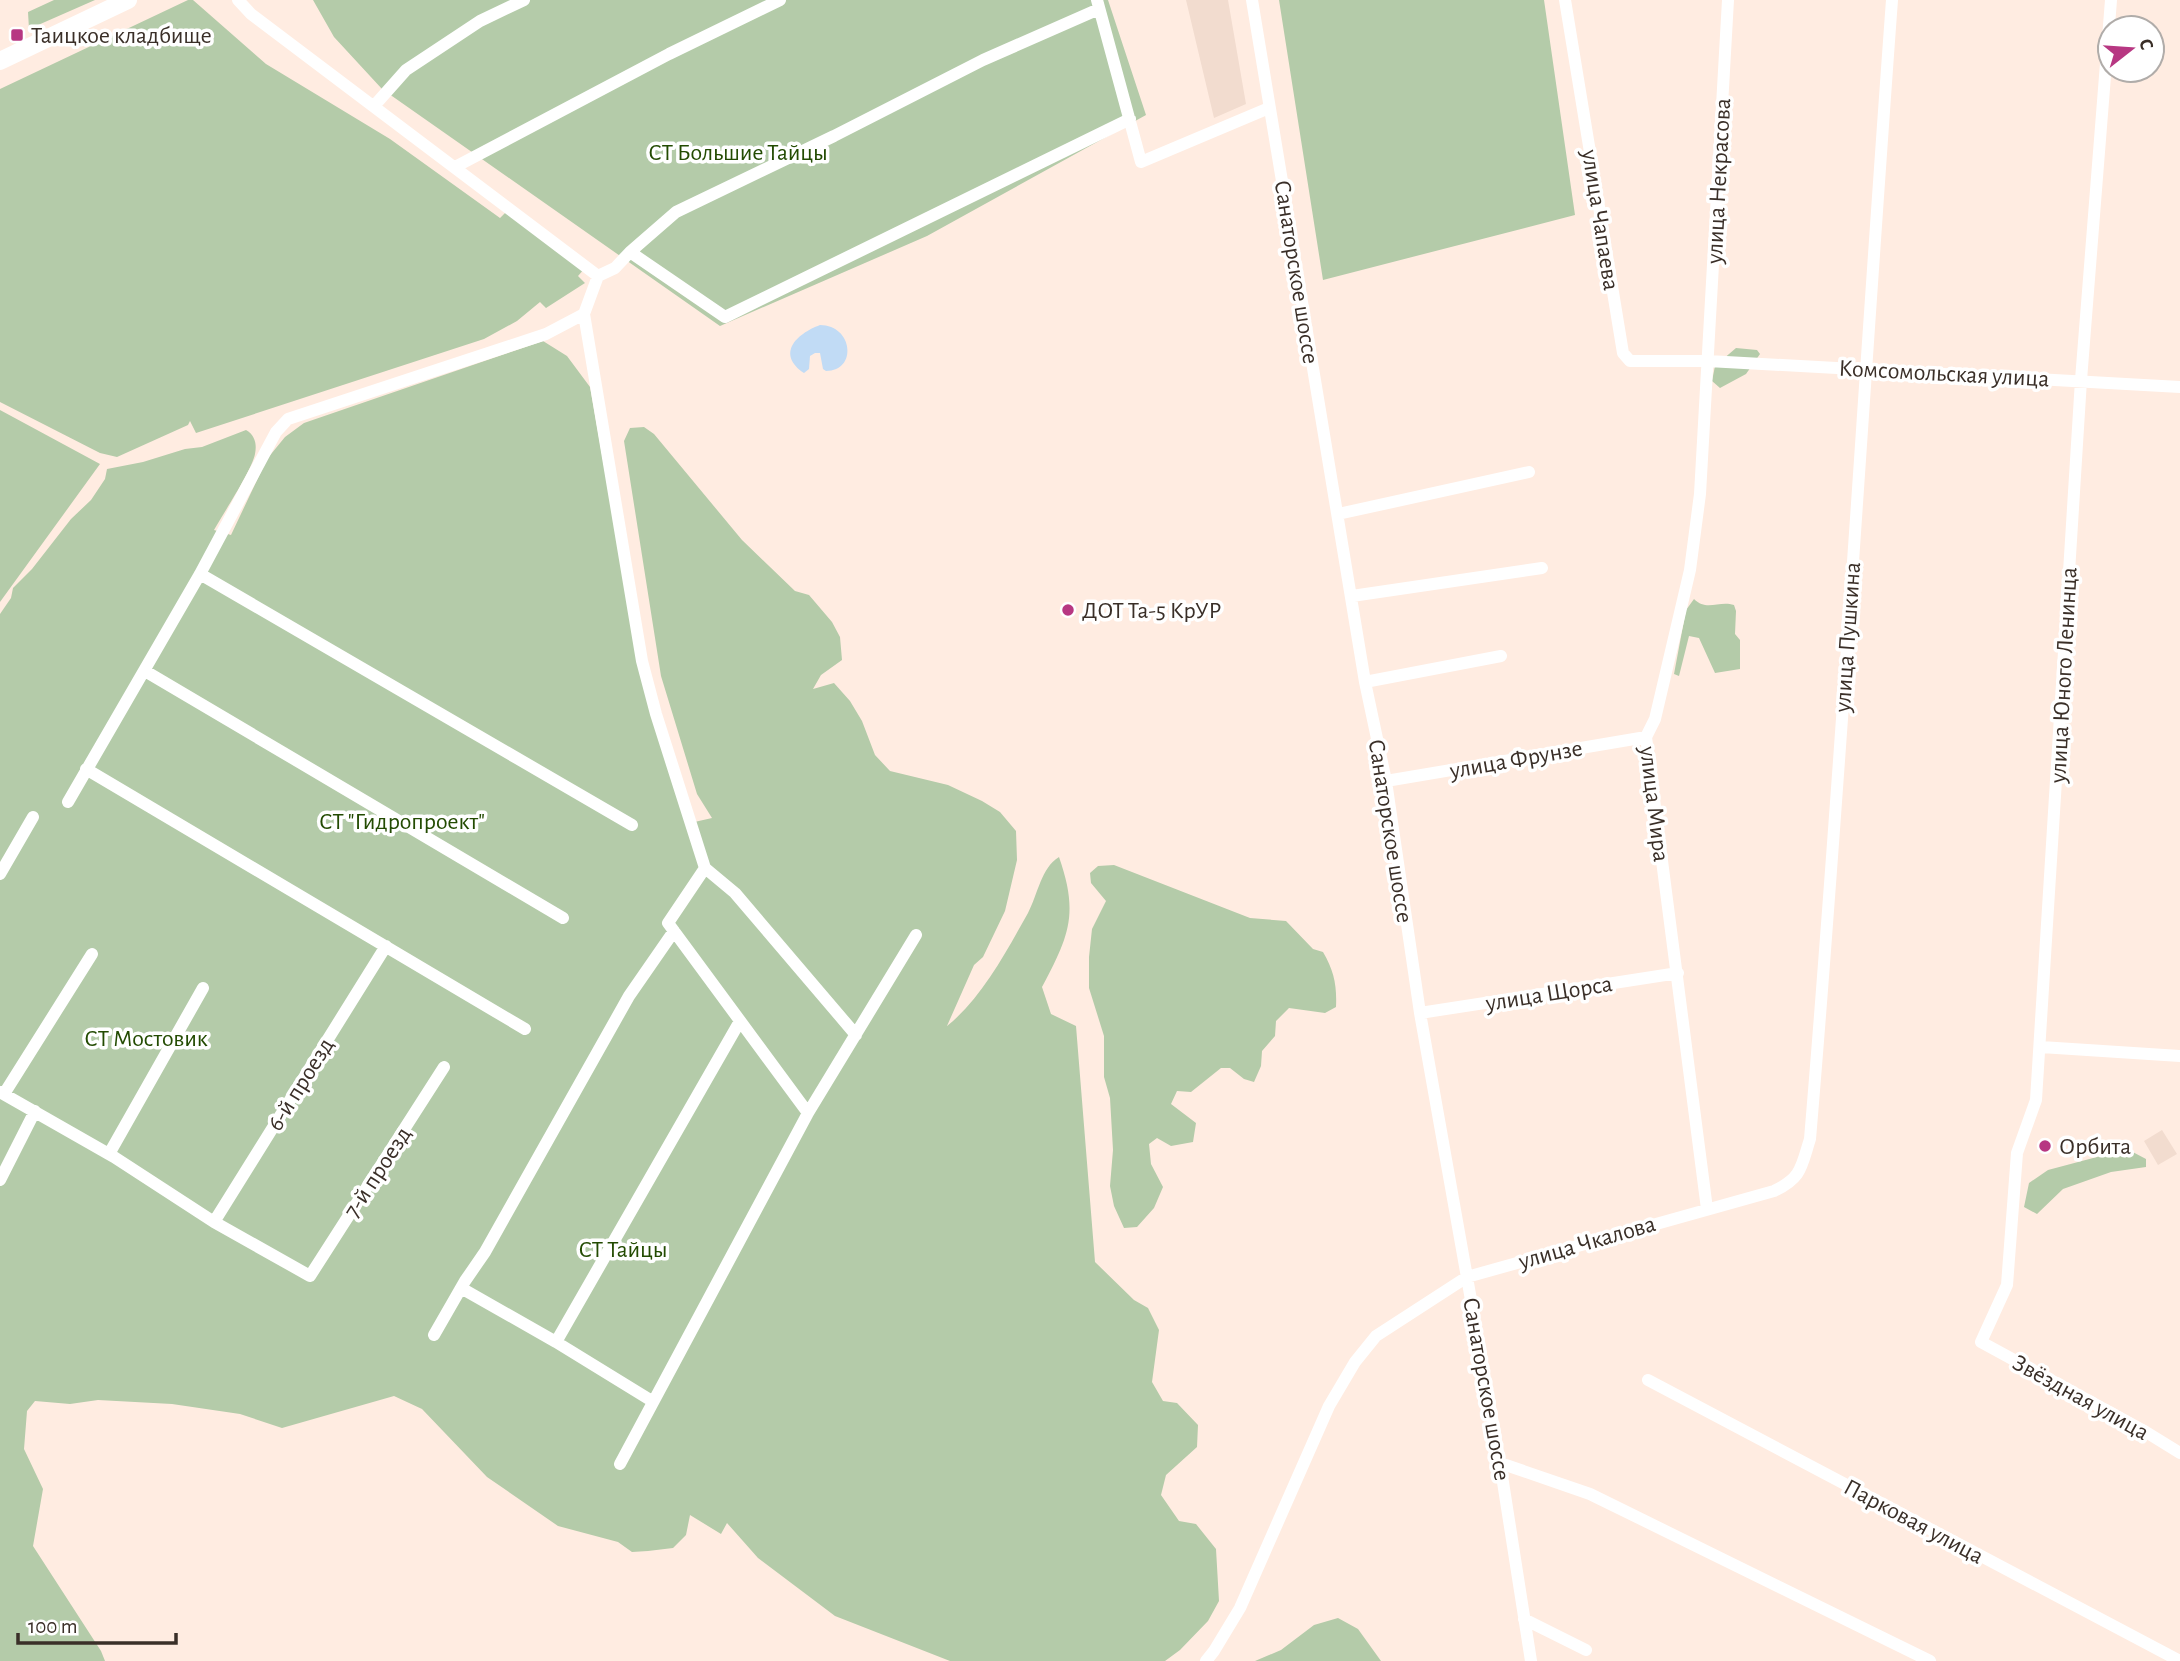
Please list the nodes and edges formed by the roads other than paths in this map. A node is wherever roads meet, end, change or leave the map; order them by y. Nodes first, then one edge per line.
1 (128, 0) edge
2 (238, 0) edge
3 (524, 0) edge
4 (780, 0) edge
5 (1252, 0) edge
6 (1565, 0) edge
7 (1728, 0) edge
8 (1892, 0) edge
9 (2111, 0) edge
10 (1098, 4) edge
11 (0, 61) edge
12 (374, 106) junction
13 (1269, 108) junction
14 (1130, 119) junction
15 (455, 167) junction
16 (630, 252) junction
17 (598, 276) junction
18 (584, 314) junction
19 (1708, 361) junction
20 (1865, 369) junction
21 (2081, 380) junction
22 (2180, 387) edge
23 (1529, 472) dead end
24 (1338, 514) junction
25 (1542, 568) dead end
26 (200, 575) junction
27 (1352, 596) junction
28 (1501, 656) dead end
29 (145, 671) junction
30 (1365, 682) junction
31 (1646, 737) junction
32 (86, 769) junction
33 (1385, 781) junction
34 (68, 802) dead end
35 (33, 817) dead end
36 (632, 825) dead end
37 (705, 868) junction
38 (0, 874) edge
39 (563, 918) dead end
40 (674, 931) junction
41 (916, 935) dead end
42 (386, 946) junction
43 (92, 954) dead end
44 (1678, 973) junction
45 (203, 988) dead end
46 (1420, 1013) junction
47 (740, 1021) junction
48 (525, 1029) dead end
49 (856, 1035) junction
50 (2041, 1047) junction
51 (2180, 1056) edge
52 (444, 1067) dead end
53 (2, 1093) edge
54 (35, 1111) junction
55 (808, 1113) junction
56 (109, 1154) junction
57 (0, 1180) edge
58 (1707, 1209) junction
59 (214, 1222) junction
60 (1467, 1277) junction
61 (461, 1288) junction
62 (434, 1335) dead end
63 (556, 1342) junction
64 (1981, 1342) joint
65 (1648, 1380) dead end
66 (652, 1401) junction
67 (2180, 1453) edge
68 (1500, 1463) junction
69 (620, 1464) dead end
70 (1524, 1619) junction
71 (1586, 1650) dead end
72 (1206, 1661) edge
73 (1531, 1661) edge
74 (1930, 1661) edge
75 (2180, 1661) edge

1 - 11 main road
2 - 12 street
3 - 12 street
4 - 15 street
5 - 13 street, Санаторское шоссе
6 - 19 street, улица Чапаева
7 - 19 street, улица Некрасова
8 - 20 street, улица Пушкина
9 - 21 street, улица Юного Ленинца
10 - 14 street
10 - 16 street
12 - 15 street
13 - 14 street
13 - 24 street, Санаторское шоссе
14 - 16 street
15 - 17 street
16 - 17 street
17 - 18 street
18 - 26 street
18 - 37 street
19 - 20 street, Комсомольская улица
19 - 31 street, улица Мира
20 - 21 street, Комсомольская улица
20 - 58 street, улица Пушкина
21 - 22 street, Комсомольская улица
21 - 50 street, улица Юного Ленинца
23 - 24 street
24 - 27 street, Санаторское шоссе
25 - 27 street
26 - 29 street
26 - 36 street
27 - 30 street, Санаторское шоссе
28 - 30 street
29 - 32 street
29 - 39 street
30 - 33 street, Санаторское шоссе
31 - 33 street, улица Фрунзе
31 - 44 street, улица Мира
32 - 34 street
32 - 42 street
33 - 46 street, Санаторское шоссе
35 - 38 street
37 - 40 street
37 - 49 street
40 - 47 street
40 - 61 street
41 - 49 street
42 - 48 street
42 - 59 street, 6-й проезд
43 - 53 street
44 - 46 street, улица Щорса
44 - 58 street, улица Мира
45 - 56 street
46 - 60 street, Санаторское шоссе
47 - 55 street
47 - 63 street
49 - 55 street
50 - 51 street
50 - 64 street, улица Юного Ленинца
52 - 59 street, 7-й проезд
53 - 54 street
54 - 56 street
54 - 57 street
55 - 66 street
56 - 59 street
58 - 60 street, улица Чкалова
60 - 68 street, Санаторское шоссе
60 - 72 street, улица Чкалова
61 - 62 street
61 - 63 street
63 - 66 street
64 - 67 street, Звёздная улица
65 - 75 street, Парковая улица
66 - 69 street
68 - 70 street, Санаторское шоссе
68 - 74 street
70 - 71 street
70 - 73 street, Санаторское шоссе

